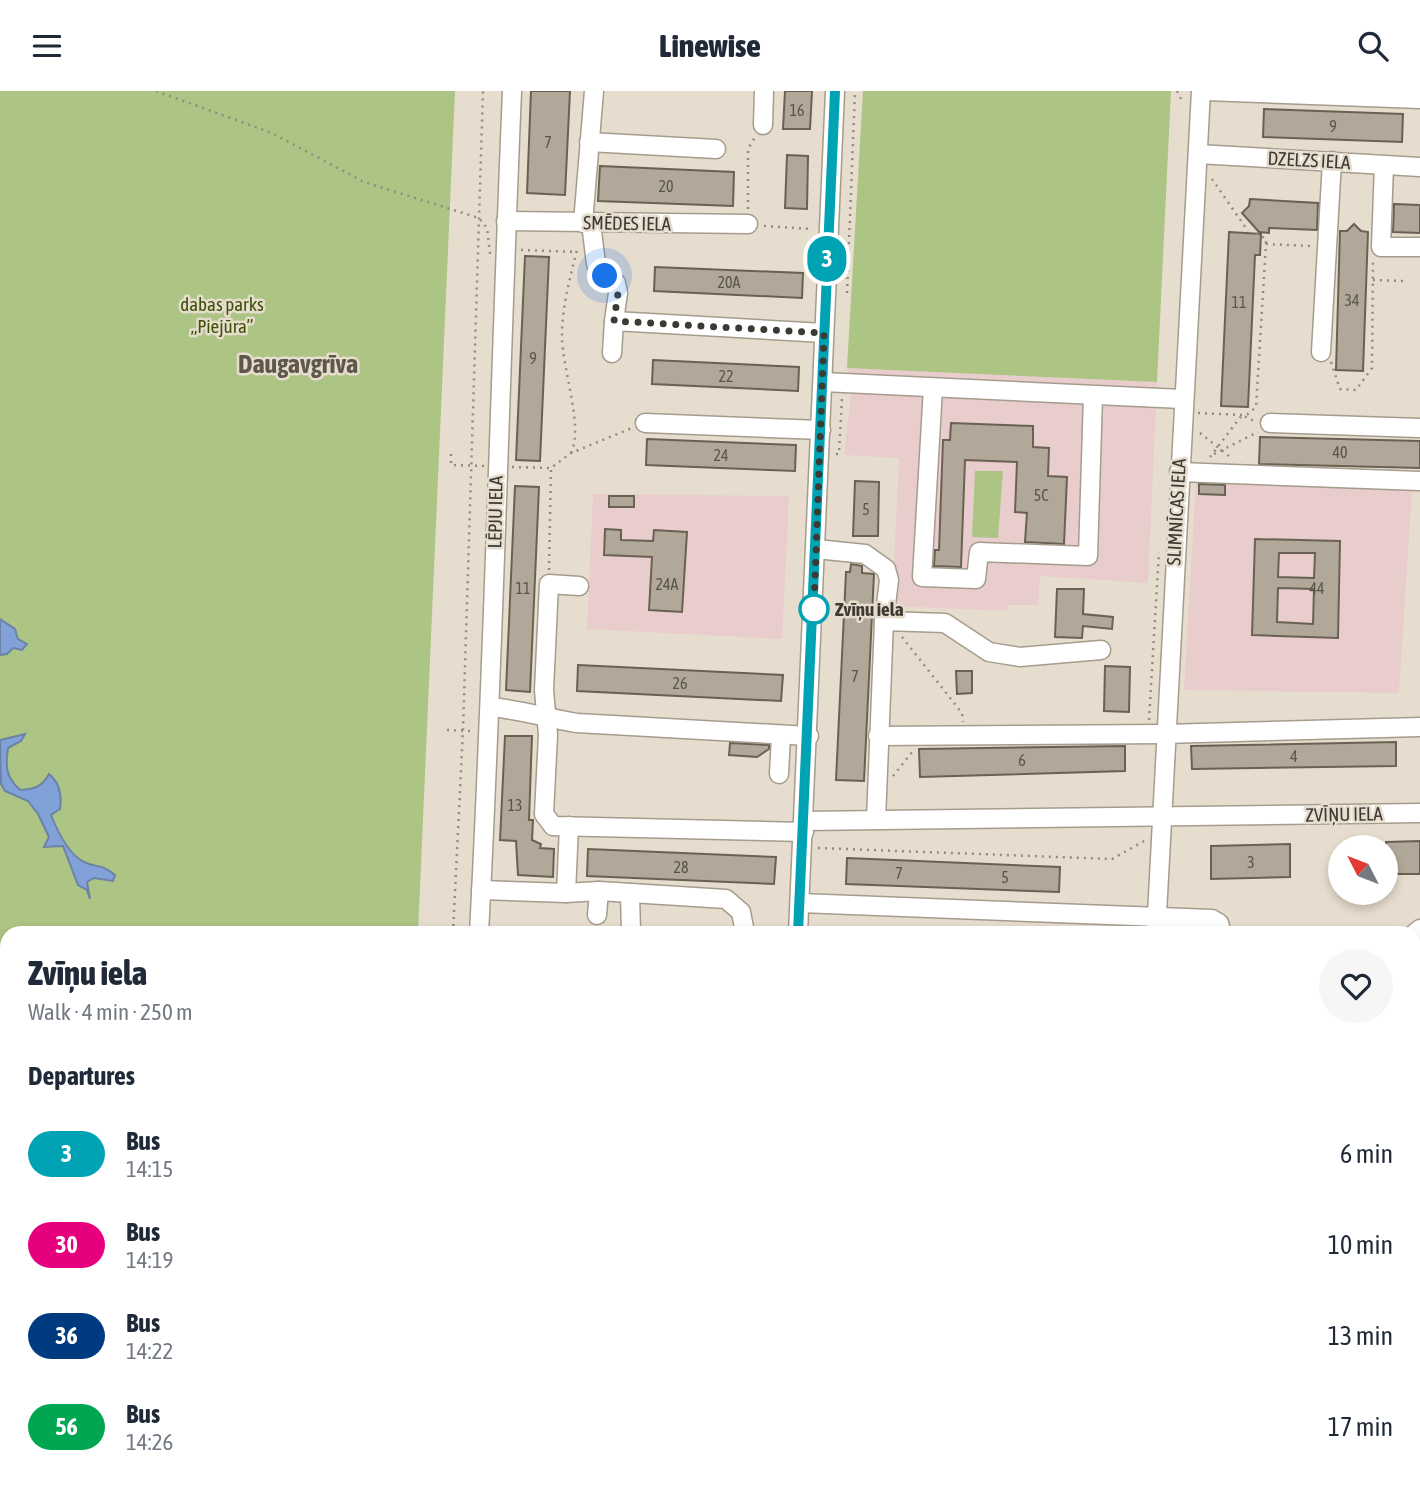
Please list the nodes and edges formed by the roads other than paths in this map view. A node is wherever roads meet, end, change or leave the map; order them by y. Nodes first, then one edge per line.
1 (512, 91) edge
2 (594, 91) edge
3 (764, 91) edge
4 (835, 91) edge
5 (1203, 91) edge
6 (1285, 92) edge
7 (1420, 99) edge
8 (762, 125) road end
9 (589, 142) junction
10 (716, 149) dead end
11 (1198, 154) junction
12 (1332, 161) junction
13 (1384, 165) junction
14 (1420, 167) edge
15 (506, 221) junction
16 (587, 223) junction
17 (748, 224) road end
18 (1420, 247) edge
19 (614, 321) junction
20 (824, 333) junction
21 (1321, 352) road end
22 (612, 353) dead end
23 (823, 382) junction
24 (933, 388) junction
25 (1093, 396) junction
26 (1182, 399) junction
27 (645, 423) road end
28 (1270, 423) road end
29 (1420, 428) edge
30 (821, 430) junction
31 (1186, 472) junction
32 (1420, 481) edge
33 (816, 549) junction
34 (579, 586) dead end
35 (886, 621) junction
36 (1101, 650) dead end
37 (491, 707) junction
38 (547, 717) junction
39 (1420, 727) edge
40 (1164, 734) junction
41 (781, 735) junction
42 (809, 736) junction
43 (878, 736) junction
44 (779, 774) dead end
45 (1420, 813) edge
46 (876, 820) junction
47 (1161, 824) junction
48 (569, 826) junction
49 (805, 826) junction
50 (481, 890) junction
51 (599, 891) junction
52 (566, 893) junction
53 (630, 893) junction
54 (800, 903) junction
55 (597, 915) dead end
56 (1156, 925) edge
57 (479, 926) edge
58 (631, 926) edge
59 (744, 926) edge
60 (798, 926) edge
61 (1220, 926) edge

1 - 15 street, LĒPJU IELA
2 - 9 street
3 - 8 street
4 - 20 street
5 - 6 street
5 - 11 street, SLIMNĪCAS IELA
6 - 7 street
9 - 10 street
9 - 16 street
11 - 12 street, DZELZS IELA
11 - 26 street, SLIMNĪCAS IELA
12 - 13 street, DZELZS IELA
12 - 21 street
13 - 14 street, DZELZS IELA
13 - 18 street
15 - 16 street, SMĒDES IELA
15 - 37 street, LĒPJU IELA
16 - 17 street, SMĒDES IELA
16 - 19 street
19 - 20 street
19 - 22 street
20 - 23 street
23 - 24 street
23 - 30 street
24 - 25 street
24 - 25 street
25 - 26 street
26 - 31 street, SLIMNĪCAS IELA
27 - 30 street
28 - 29 street
30 - 33 street
31 - 32 street
31 - 40 street, SLIMNĪCAS IELA
33 - 35 street
33 - 42 street
34 - 38 street
35 - 36 street
35 - 43 street
37 - 38 street
37 - 50 street, LĒPJU IELA
38 - 41 street
38 - 48 street
39 - 40 street
40 - 43 street
40 - 47 street, SLIMNĪCAS IELA
41 - 42 street
41 - 44 street
42 - 49 street
43 - 46 street
45 - 47 street, ZVĪŅU IELA
46 - 47 street, ZVĪŅU IELA
46 - 49 street, ZVĪŅU IELA
47 - 56 street, SLIMNĪCAS IELA
48 - 49 street, ZVĪŅU IELA
48 - 52 street
49 - 54 street
50 - 52 street
50 - 57 street, LĒPJU IELA
51 - 52 street
51 - 53 street
51 - 55 street
53 - 58 street
53 - 59 street
54 - 56 street
54 - 60 street
56 - 61 street

